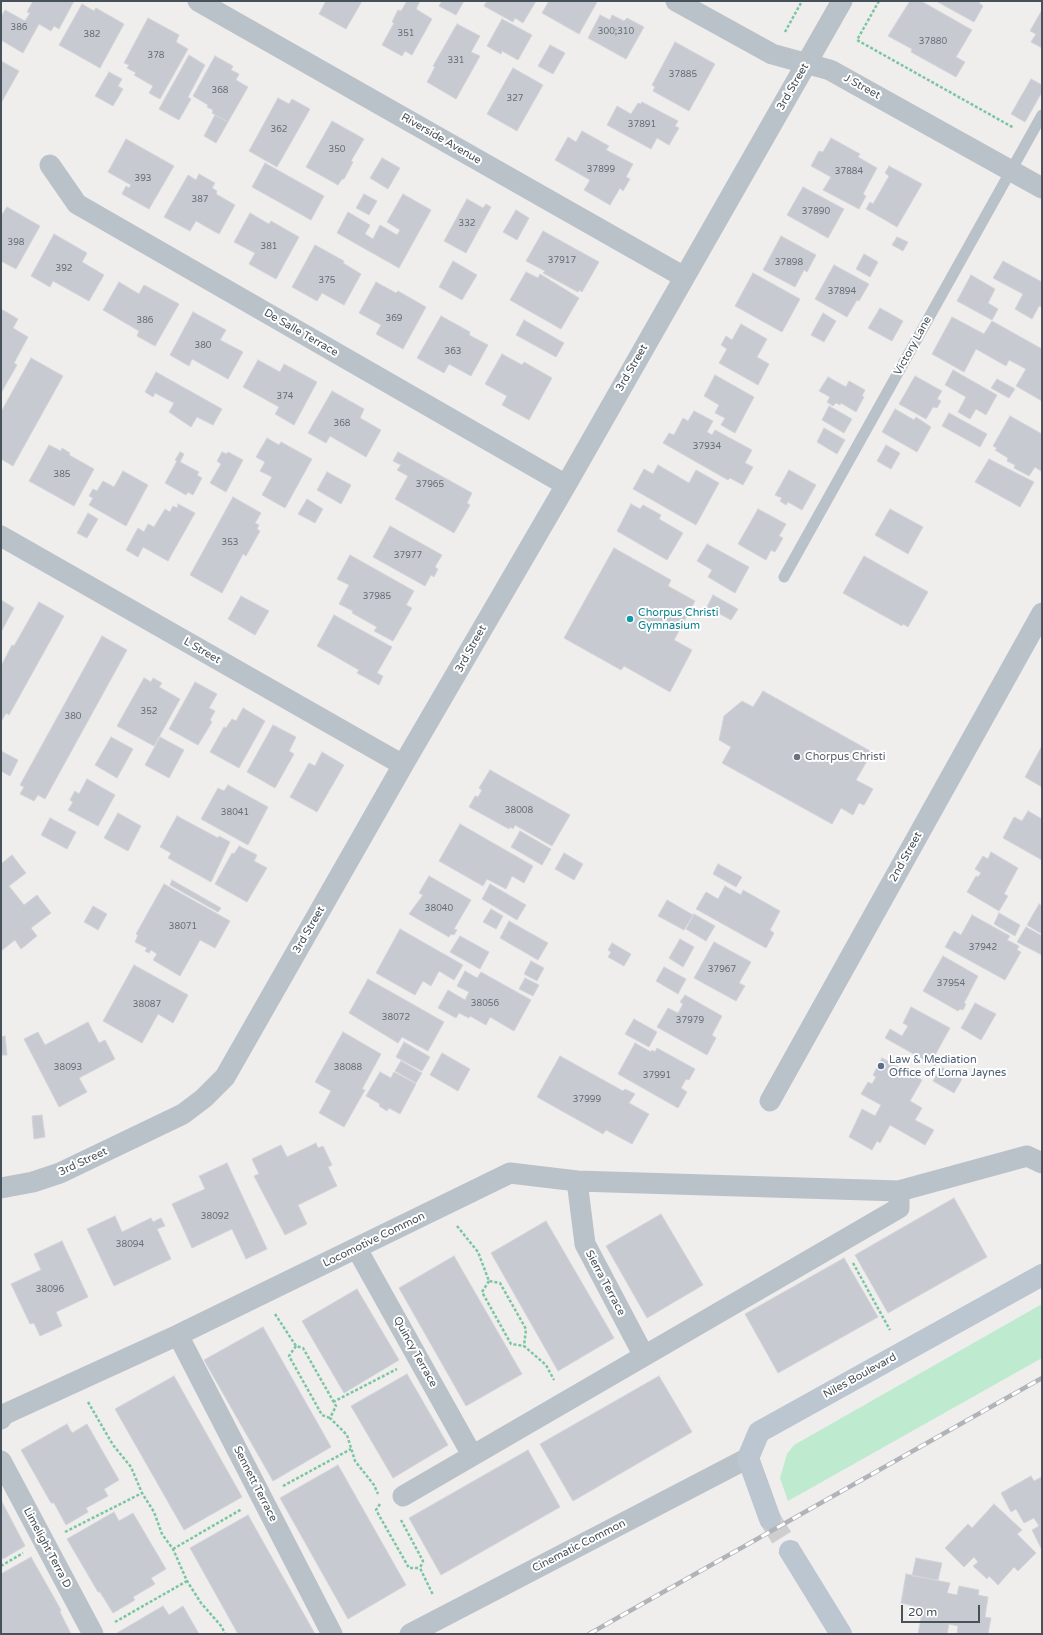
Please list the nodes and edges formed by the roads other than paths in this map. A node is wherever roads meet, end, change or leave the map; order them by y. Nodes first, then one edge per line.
1 (198, 1) edge
2 (676, 1) edge
3 (842, 1) edge
4 (806, 64) junction
5 (1042, 115) edge
6 (50, 165) dead end
7 (1012, 170) junction
8 (1042, 188) edge
9 (684, 277) junction
10 (566, 485) junction
11 (1, 536) edge
12 (784, 577) dead end
13 (1042, 613) edge
14 (402, 765) junction
15 (770, 1101) dead end
16 (1042, 1163) edge
17 (577, 1181) junction
18 (1, 1188) edge
19 (898, 1190) junction
20 (357, 1249) junction
21 (1042, 1275) edge
22 (178, 1335) junction
23 (644, 1356) junction
24 (2, 1417) edge
25 (472, 1455) junction
26 (748, 1458) junction
27 (1, 1461) edge
28 (401, 1506) road end
29 (770, 1519) tunnel mouth
30 (790, 1551) tunnel mouth
31 (93, 1634) edge
32 (332, 1634) edge
33 (410, 1634) edge
34 (841, 1634) edge

1 - 9 street, Riverside Avenue
2 - 4 street, J Street
3 - 4 street, 3rd Street
4 - 7 street, J Street
4 - 9 street, 3rd Street
5 - 7 lane, Victory Lane
6 - 10 street, De Salle Terrace
7 - 8 street, J Street
7 - 12 lane, Victory Lane
9 - 10 street, 3rd Street
10 - 14 street, 3rd Street
11 - 14 street, L Street
13 - 15 street, 2nd Street
14 - 18 street, 3rd Street
16 - 19 street, Locomotive Common
17 - 19 street, Locomotive Common
17 - 20 street, Locomotive Common
17 - 23 street, Sierra Terrace
19 - 23 street
20 - 22 street, Locomotive Common
20 - 25 street, Quincy Terrace
21 - 26 main road, Niles Boulevard
22 - 24 street, Locomotive Common
22 - 32 street, Sennett Terrace
23 - 25 street
25 - 28 street
26 - 29 main road
26 - 33 street, Cinematic Common
27 - 31 street, Limelight Terra D
30 - 34 main road

